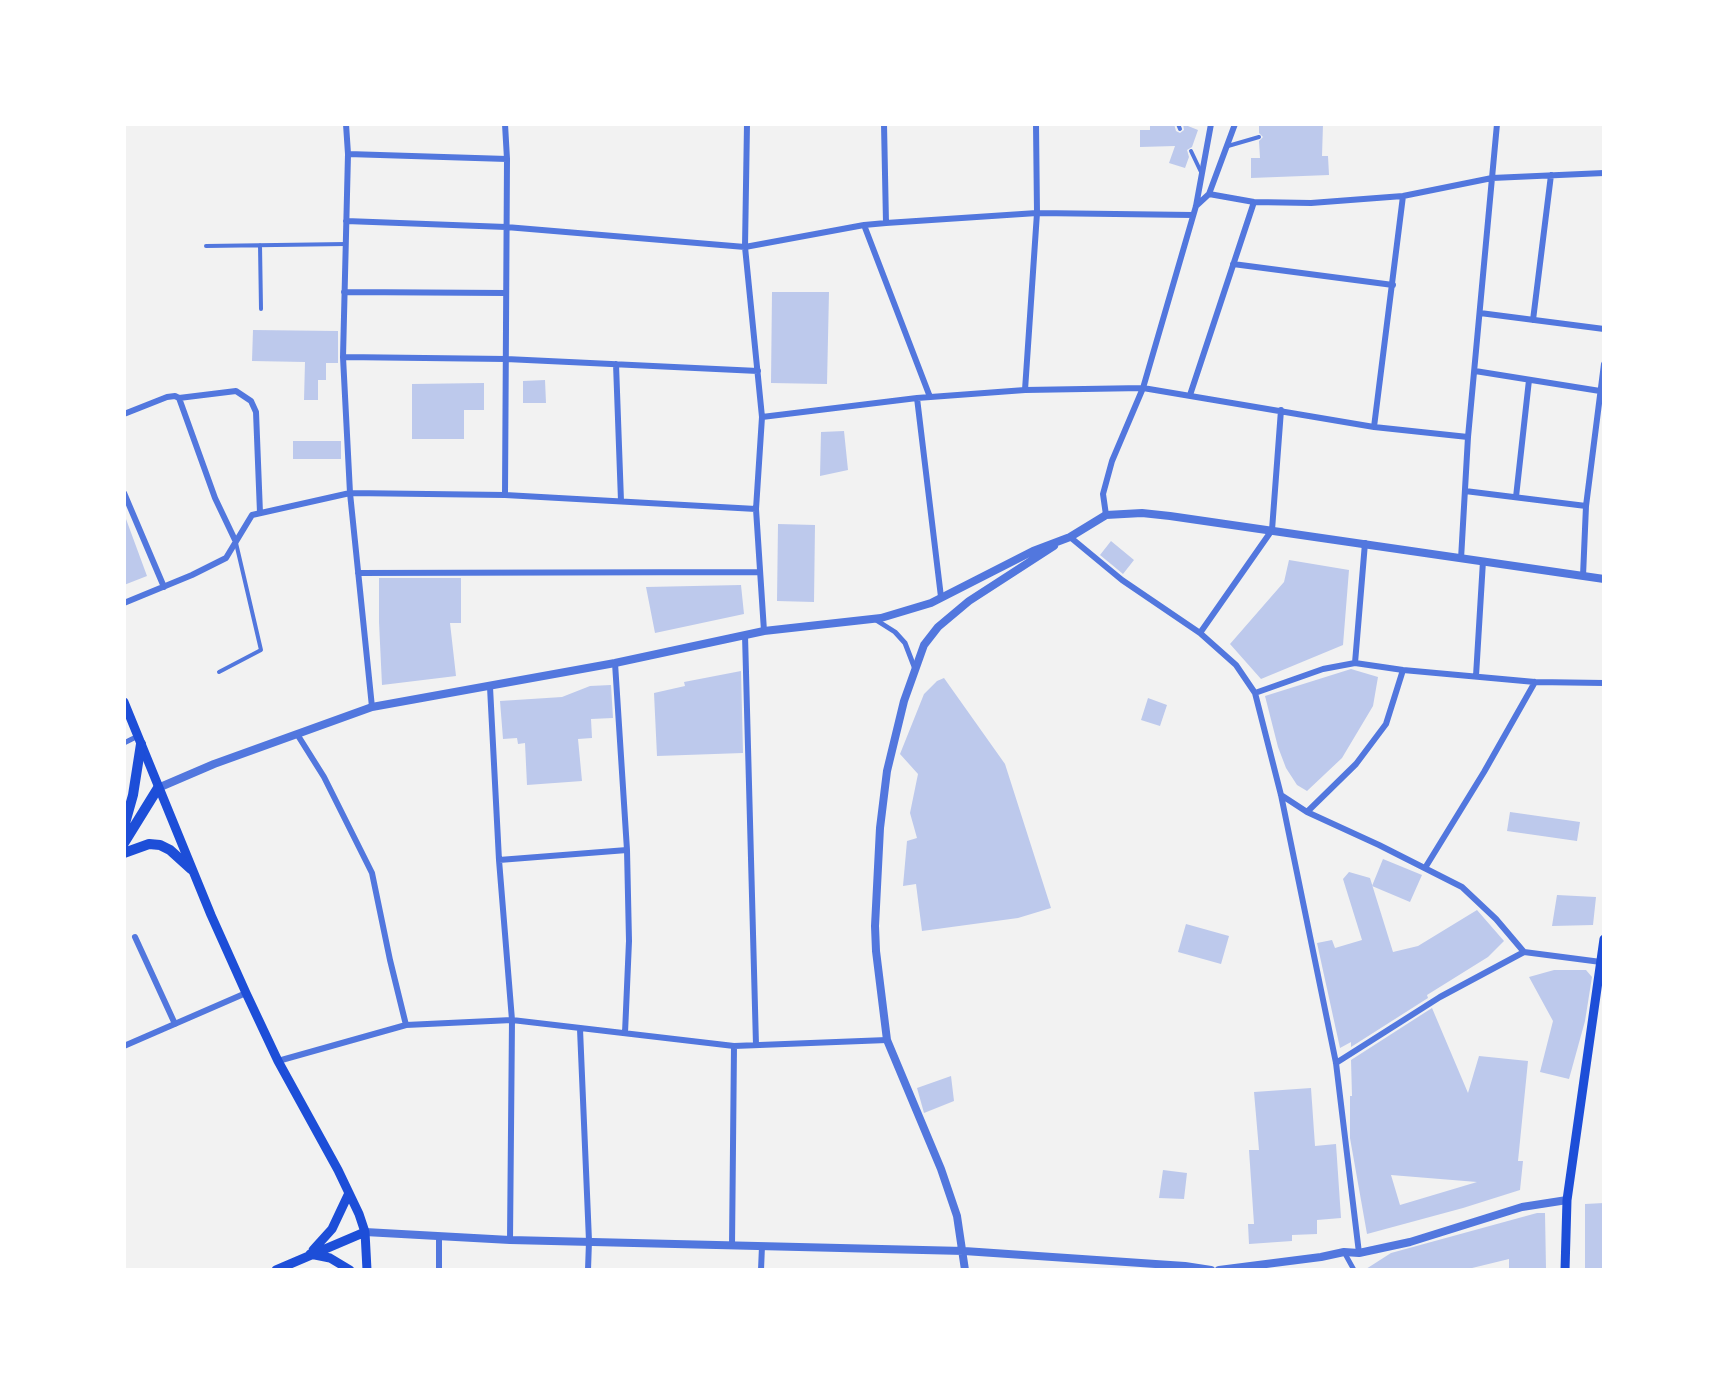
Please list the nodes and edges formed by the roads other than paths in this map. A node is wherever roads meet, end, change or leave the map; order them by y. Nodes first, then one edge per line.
1 (346, 124) edge
2 (505, 124) edge
3 (747, 124) edge
4 (884, 124) edge
5 (1036, 124) edge
6 (1211, 124) edge
7 (1235, 124) edge
8 (1497, 124) edge
9 (1259, 137) dead end
10 (1227, 147) junction
11 (1191, 152) dead end
12 (348, 154) junction
13 (507, 159) junction
14 (1201, 173) junction
15 (1604, 173) edge
16 (1551, 175) junction
17 (1492, 178) junction
18 (1209, 194) junction
19 (1403, 196) junction
20 (1254, 202) junction
21 (1196, 206) junction
22 (1037, 213) junction
23 (1193, 215) junction
24 (346, 221) junction
25 (886, 223) junction
26 (864, 225) junction
27 (506, 226) junction
28 (346, 244) junction
29 (260, 245) junction
30 (206, 246) dead end
31 (745, 247) junction
32 (1233, 264) junction
33 (1393, 285) junction
34 (344, 292) junction
35 (506, 293) junction
36 (261, 309) dead end
37 (1480, 313) junction
38 (1533, 320) junction
39 (1604, 330) edge
40 (343, 357) junction
41 (506, 359) junction
42 (616, 364) junction
43 (1604, 364) edge
44 (758, 371) junction
45 (1475, 371) junction
46 (1529, 380) junction
47 (1143, 388) junction
48 (1025, 390) junction
49 (1600, 391) junction
50 (1190, 395) junction
51 (930, 397) junction
52 (179, 398) junction
53 (917, 398) junction
54 (1281, 410) junction
55 (124, 414) edge
56 (762, 417) junction
57 (1374, 427) junction
58 (1468, 436) junction
59 (1465, 491) junction
60 (124, 493) edge
61 (350, 493) junction
62 (506, 495) junction
63 (1516, 497) junction
64 (621, 501) junction
65 (1586, 506) junction
66 (756, 509) junction
67 (260, 513) junction
68 (1106, 515) junction
69 (1272, 530) junction
70 (1066, 539) junction
71 (235, 540) junction
72 (1365, 543) junction
73 (1461, 559) junction
74 (1483, 561) junction
75 (760, 572) junction
76 (358, 573) junction
77 (1583, 576) junction
78 (1604, 579) edge
79 (164, 587) junction
80 (942, 597) junction
81 (124, 603) edge
82 (874, 619) junction
83 (764, 631) junction
84 (1200, 633) junction
85 (745, 635) junction
86 (615, 663) junction
87 (1354, 663) junction
88 (916, 669) junction
89 (1403, 670) junction
90 (219, 672) dead end
91 (1476, 676) junction
92 (1535, 682) junction
93 (1604, 683) edge
94 (490, 687) junction
95 (1255, 693) junction
96 (124, 702) edge
97 (372, 707) junction
98 (297, 734) junction
99 (139, 740) junction
100 (124, 742) edge
101 (158, 788) junction
102 (1281, 795) junction
103 (1307, 812) junction
104 (124, 827) edge
105 (124, 843) edge
106 (627, 850) junction
107 (124, 853) edge
108 (499, 860) junction
109 (1425, 868) junction
110 (191, 869) junction
111 (135, 937) dead end
112 (1604, 939) edge
113 (1524, 952) junction
114 (1601, 962) junction
115 (246, 993) junction
116 (512, 1020) junction
117 (175, 1024) junction
118 (406, 1025) junction
119 (580, 1029) junction
120 (625, 1033) junction
121 (887, 1040) junction
122 (756, 1045) junction
123 (124, 1046) edge
124 (734, 1046) junction
125 (278, 1061) junction
126 (1336, 1064) junction
127 (349, 1193) junction
128 (1567, 1200) junction
129 (365, 1232) junction
130 (439, 1237) junction
131 (510, 1240) junction
132 (589, 1241) junction
133 (732, 1246) junction
134 (762, 1246) junction
135 (964, 1251) junction
136 (1344, 1252) junction
137 (1359, 1253) junction
138 (310, 1254) junction
139 (276, 1269) edge
140 (350, 1269) edge
141 (367, 1269) edge
142 (439, 1269) edge
143 (588, 1269) edge
144 (761, 1269) edge
145 (965, 1269) edge
146 (1211, 1269) edge
147 (1225, 1269) edge
148 (1354, 1269) edge
149 (1562, 1269) edge

1 - 12 street
2 - 13 street
3 - 31 street
4 - 25 street
5 - 22 street
6 - 14 street
7 - 10 street
8 - 17 street
9 - 10 lane
10 - 18 street
11 - 14 lane
12 - 13 street
12 - 24 street
13 - 27 street
14 - 21 street
15 - 16 street
16 - 17 street
16 - 38 street
17 - 19 street
17 - 37 street
18 - 20 street
18 - 21 street
19 - 20 street
19 - 33 street
20 - 32 street
21 - 23 street
22 - 23 street
22 - 25 street
22 - 48 street
23 - 47 street
24 - 27 street
24 - 28 street
25 - 26 street
26 - 31 street
26 - 51 street
27 - 31 street
27 - 35 street
28 - 29 lane
28 - 34 street
29 - 30 lane
29 - 36 lane
31 - 44 street
32 - 33 street
32 - 50 street
33 - 57 street
34 - 35 street
34 - 40 street
35 - 41 street
37 - 38 street
37 - 45 street
38 - 39 street
40 - 41 street
40 - 61 street
41 - 42 street
41 - 62 street
42 - 44 street
42 - 64 street
43 - 49 street
44 - 56 street
45 - 46 street
45 - 58 street
46 - 49 street
46 - 63 street
47 - 48 street
47 - 50 street
47 - 68 street
48 - 51 street
49 - 65 street
50 - 54 street
51 - 53 street
52 - 55 street
52 - 67 street
52 - 71 street
53 - 56 street
53 - 80 street
54 - 57 street
54 - 69 street
56 - 66 street
57 - 58 street
58 - 59 street
59 - 63 street
59 - 73 street
60 - 79 street
61 - 62 street
61 - 67 street
61 - 76 street
62 - 64 street
63 - 65 street
64 - 66 street
65 - 77 street
66 - 75 street
67 - 71 street
68 - 69 street
68 - 70 street
69 - 72 street
69 - 84 street
70 - 80 street
70 - 84 street
70 - 88 street
71 - 79 street
71 - 90 lane
72 - 73 street
72 - 87 street
73 - 74 street
74 - 77 street
74 - 91 street
75 - 76 street
75 - 83 street
76 - 97 street
77 - 78 street
79 - 81 street
80 - 82 street
82 - 83 street
82 - 88 street
83 - 85 street
84 - 95 street
85 - 86 street
85 - 122 street
86 - 94 street
86 - 106 street
87 - 89 street
87 - 95 street
88 - 121 street
89 - 91 street
89 - 103 street
91 - 92 street
92 - 93 street
92 - 109 street
94 - 97 street
94 - 108 street
95 - 102 street
96 - 99 main road
97 - 98 street
98 - 101 street
98 - 118 street
99 - 100 street
99 - 101 main road
99 - 104 main road
101 - 105 main road
101 - 110 main road
102 - 103 street
102 - 126 street
103 - 109 street
106 - 108 street
106 - 120 street
107 - 110 main road
108 - 116 street
109 - 113 street
110 - 115 main road
111 - 117 street
112 - 114 main road
113 - 114 street
113 - 126 street
114 - 128 main road
115 - 117 street
115 - 125 main road
116 - 118 street
116 - 119 street
116 - 131 street
117 - 123 street
118 - 125 street
119 - 120 street
119 - 132 street
120 - 124 street
121 - 122 street
121 - 135 street
122 - 124 street
124 - 133 street
125 - 127 main road
126 - 137 street
127 - 129 main road
127 - 138 main road
128 - 137 street
128 - 149 main road
129 - 130 street
129 - 138 main road
129 - 141 main road
130 - 131 street
130 - 142 street
131 - 132 street
132 - 133 street
132 - 143 street
133 - 134 street
134 - 135 street
134 - 144 street
135 - 145 street
135 - 146 street
136 - 137 street
136 - 147 street
136 - 148 street
138 - 139 main road
138 - 140 main road

